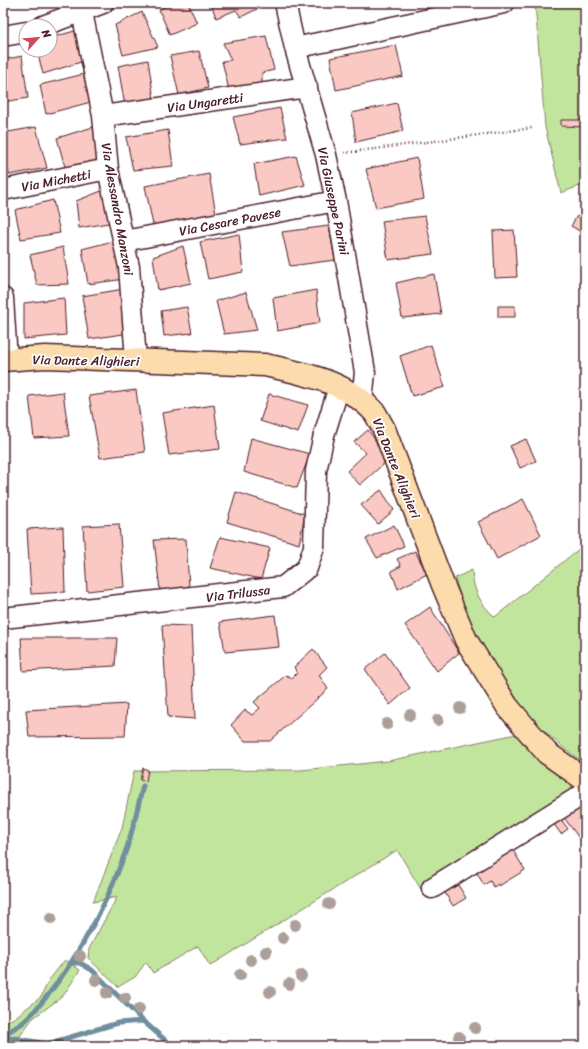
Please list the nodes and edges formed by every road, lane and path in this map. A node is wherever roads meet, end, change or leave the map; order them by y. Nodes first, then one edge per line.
1 (103, 3) edge
2 (285, 3) edge
3 (504, 3) edge
4 (82, 12) junction
5 (58, 21) edge
6 (18, 33) edge
7 (3, 36) edge
8 (295, 48) junction
9 (307, 87) junction
10 (103, 116) junction
11 (532, 128) dead end
12 (326, 155) junction
13 (108, 169) junction
14 (3, 190) edge
15 (336, 201) junction
16 (124, 242) junction
17 (3, 298) edge
18 (5, 360) edge
19 (136, 360) junction
20 (339, 387) junction
21 (362, 402) junction
22 (3, 618) edge
23 (585, 780) edge
24 (585, 793) edge
25 (432, 888) dead end

1 - 4 street
2 - 8 street, Via Giuseppe Parini
3 - 8 street
4 - 5 street
4 - 10 street, Via Alessandro Manzoni
6 - 7 street
8 - 9 street, Via Giuseppe Parini
9 - 10 street, Via Ungaretti
9 - 12 street, Via Giuseppe Parini
10 - 13 street, Via Alessandro Manzoni
11 - 12 path
12 - 15 street, Via Giuseppe Parini
13 - 14 street, Via Michetti
13 - 16 street, Via Alessandro Manzoni
15 - 16 street, Via Cesare Pavese
15 - 21 street, Via Giuseppe Parini
16 - 19 street, Via Alessandro Manzoni
17 - 18 street
18 - 19 main road, Via Dante Alighieri
19 - 20 main road, Via Dante Alighieri
20 - 21 main road, Via Dante Alighieri
20 - 22 street, Via Trilussa
21 - 23 main road, Via Dante Alighieri
24 - 25 street

